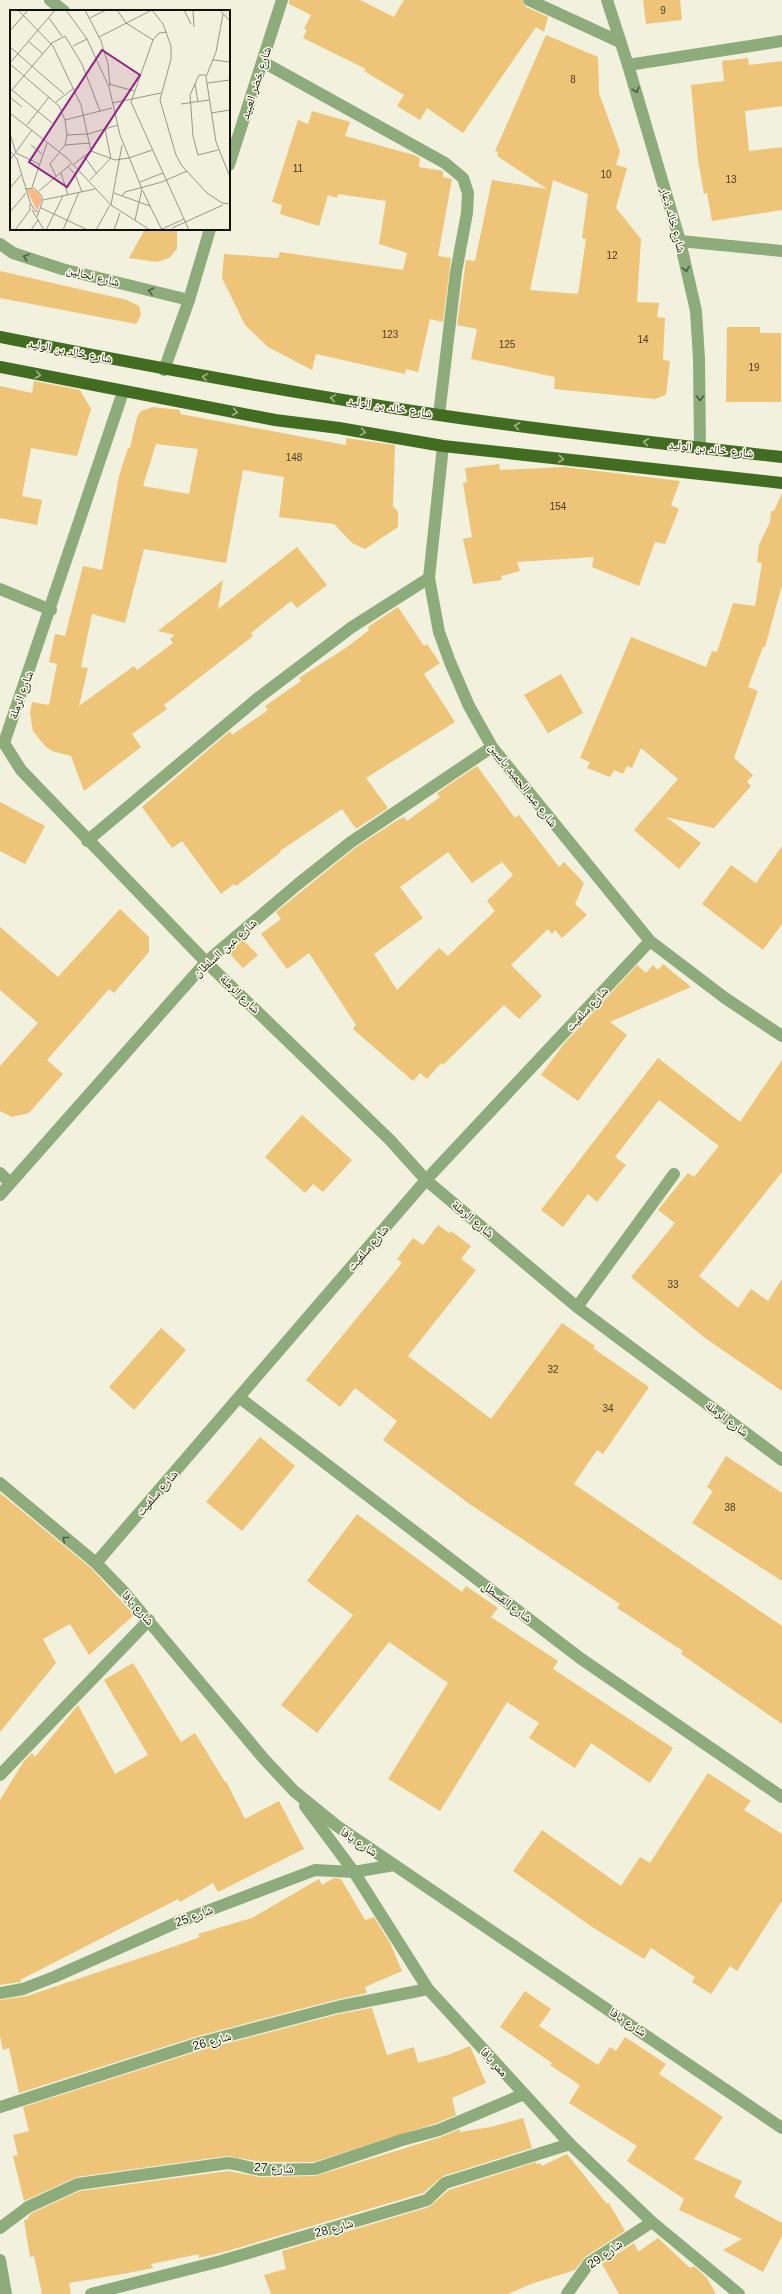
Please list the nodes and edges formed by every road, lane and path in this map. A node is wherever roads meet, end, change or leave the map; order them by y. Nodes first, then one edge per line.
1 (50, 0) edge
2 (282, 0) edge
3 (529, 0) edge
4 (607, 0) edge
5 (63, 10) edge
6 (782, 41) edge
7 (620, 42) junction
8 (263, 62) junction
9 (628, 65) junction
10 (231, 147) edge
11 (210, 230) edge
12 (680, 241) junction
13 (0, 244) edge
14 (782, 251) edge
15 (189, 300) junction
16 (0, 337) edge
17 (0, 367) edge
18 (164, 370) junction
19 (123, 392) junction
20 (439, 415) junction
21 (443, 446) junction
22 (700, 448) junction
23 (782, 457) edge
24 (782, 483) edge
25 (429, 578) junction
26 (0, 589) edge
27 (51, 610) junction
28 (2, 743) edge
29 (492, 747) junction
30 (87, 841) junction
31 (650, 941) junction
32 (206, 962) junction
33 (782, 1036) edge
34 (0, 1173) edge
35 (674, 1174) dead end
36 (426, 1180) junction
37 (10, 1183) junction
38 (0, 1195) edge
39 (577, 1307) junction
40 (240, 1398) junction
41 (782, 1460) edge
42 (0, 1483) edge
43 (96, 1563) junction
44 (149, 1620) junction
45 (0, 1775) edge
46 (294, 1791) junction
47 (782, 1797) edge
48 (394, 1865) junction
49 (354, 1872) junction
50 (428, 1989) junction
51 (0, 1994) edge
52 (524, 2094) junction
53 (0, 2108) edge
54 (782, 2128) edge
55 (570, 2144) junction
56 (652, 2222) junction
57 (0, 2228) edge
58 (0, 2260) edge
59 (6, 2294) edge
60 (91, 2294) edge
61 (567, 2294) edge
62 (739, 2294) edge

1 - 5 street
2 - 8 street, شارع خضر العبيد
3 - 7 street
4 - 7 street, شارع خالد ذعار
6 - 9 street
7 - 9 street, شارع خالد ذعار
8 - 10 street, شارع خضر العبيد
8 - 20 street
9 -> 12 street, شارع خالد ذعار
11 - 15 street
12 - 14 street
12 -> 22 street, شارع خالد ذعار
15 -> 13 street, شارع نحالين
15 - 18 street
16 - 18 main road, شارع خالد بن الوليد
17 -> 19 main road
20 -> 18 main road, شارع خالد بن الوليد
19 -> 21 main road
19 - 27 street, شارع الرملة
22 -> 20 main road, شارع خالد بن الوليد
21 -> 24 main road
21 - 25 street, شارع عبد الحميد ياسين
22 - 23 main road, شارع خالد بن الوليد
25 - 29 street, شارع عبد الحميد ياسين
25 - 30 street
26 - 27 street
27 - 28 street, شارع الرملة
28 - 30 street, شارع الرملة
29 - 31 street, شارع عبد الحميد ياسين
29 - 32 street, شارع عين السلطان
30 - 32 street, شارع الرملة
31 - 33 street, شارع عبد الحميد ياسين
31 - 36 street, شارع سلفيت
32 - 36 street, شارع الرملة
32 - 37 street, شارع عين السلطان
34 - 37 street
35 - 39 street
36 - 39 street, شارع الرملة
36 - 40 street, شارع سلفيت
37 - 38 street, شارع عين السلطان
39 - 41 street, شارع الرملة
40 - 43 street, شارع سلفيت
40 - 47 street, شارع القسطل
43 -> 42 street, شارع يافا
43 - 44 street, شارع يافا
44 - 45 street
44 - 46 street, شارع يافا
46 - 48 street, شارع يافا
46 - 49 street, ممر يافا
48 - 49 street, شارع 25
48 - 54 street, شارع يافا
49 - 50 street, ممر يافا
49 - 51 street, شارع 25
50 - 52 street, ممر يافا
50 - 53 street, شارع 26
52 - 55 street, ممر يافا
52 - 57 street, شارع 27
55 - 56 street, ممر يافا
55 - 60 street, شارع 28
56 - 61 street, شارع 29
56 - 62 street, ممر يافا
58 - 59 street

